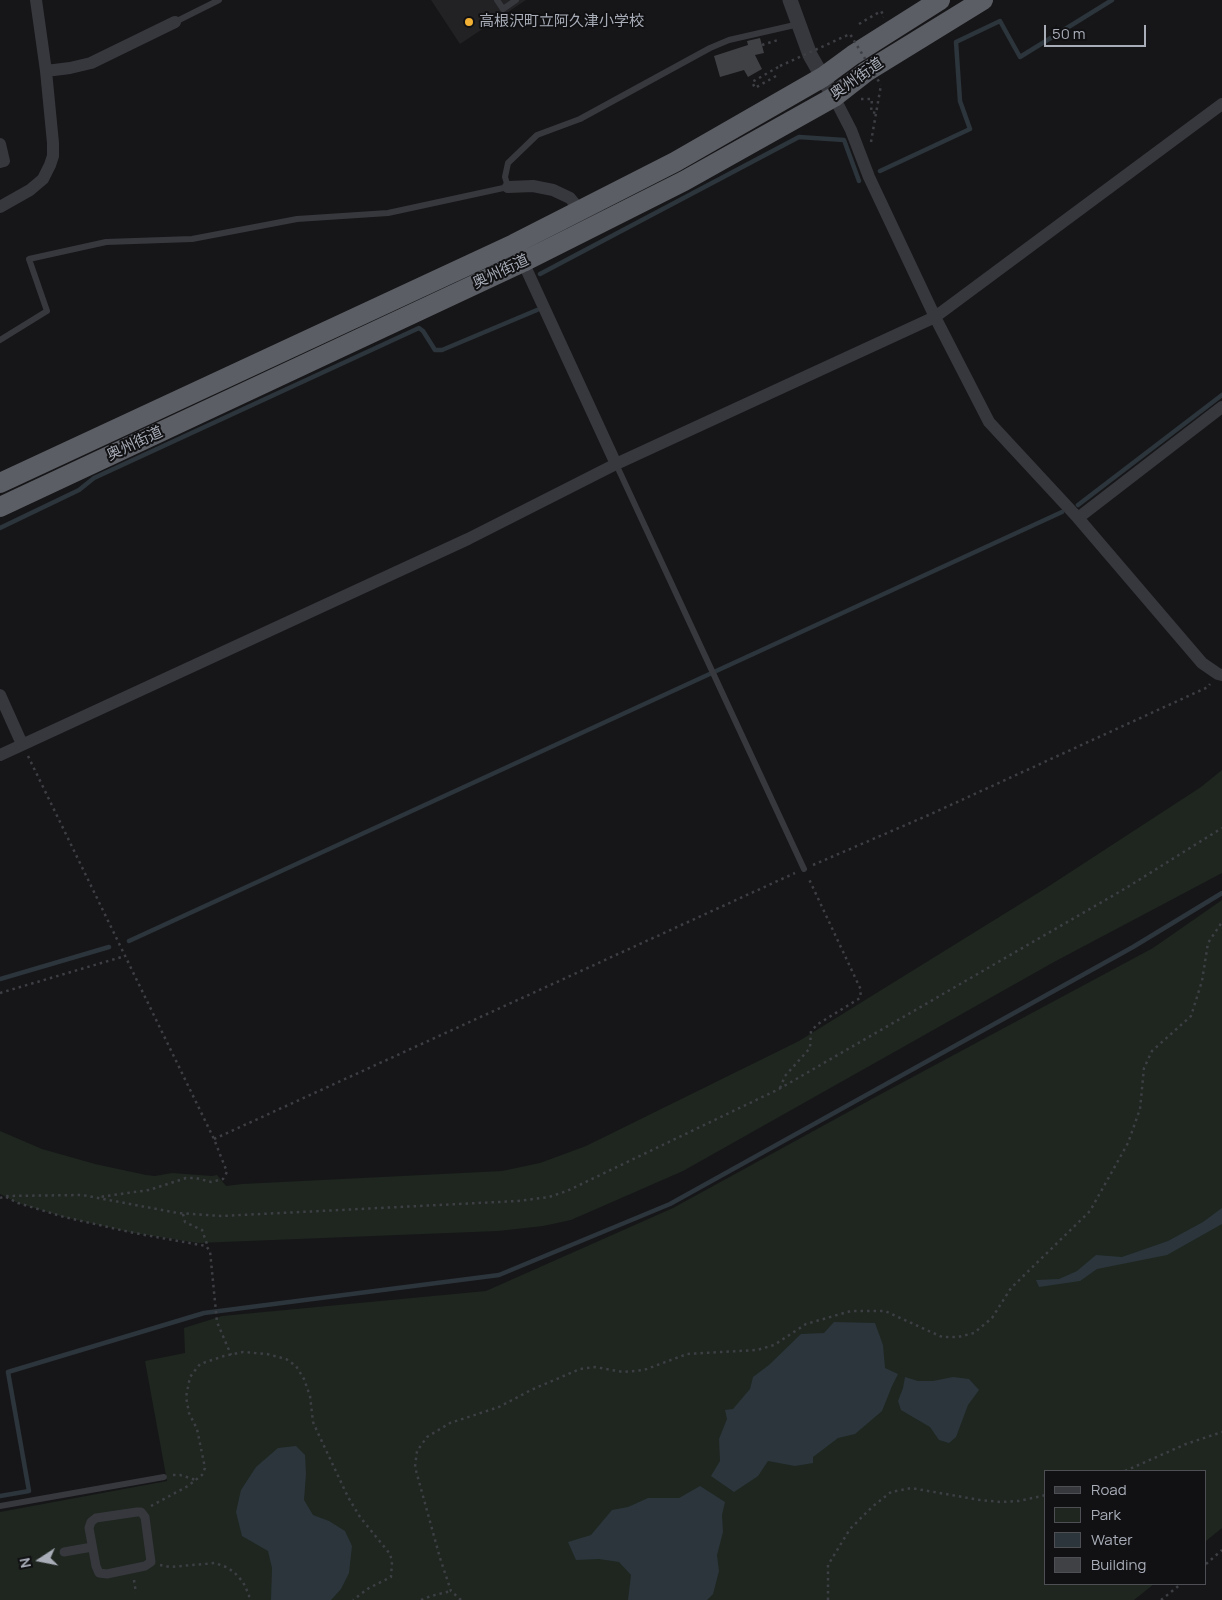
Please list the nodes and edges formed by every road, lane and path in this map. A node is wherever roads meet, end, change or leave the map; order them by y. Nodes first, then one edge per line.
1 (36, 0) edge
2 (219, 0) edge
3 (497, 0) edge
4 (516, 0) edge
5 (790, 0) edge
6 (940, 0) edge
7 (983, 0) edge
8 (876, 21) dead end
9 (175, 22) joint
10 (799, 24) junction
11 (859, 24) dead end
12 (46, 70) junction
13 (776, 76) dead end
14 (823, 77) junction
15 (834, 97) junction
16 (861, 98) dead end
17 (1222, 104) edge
18 (876, 113) junction
19 (871, 142) dead end
20 (0, 144) edge
21 (0, 162) edge
22 (508, 187) junction
23 (0, 207) edge
24 (580, 210) junction
25 (523, 262) junction
26 (935, 317) junction
27 (0, 340) edge
28 (1222, 407) edge
29 (616, 464) junction
30 (0, 483) edge
31 (0, 507) edge
32 (1078, 518) junction
33 (1220, 675) edge
34 (0, 695) edge
35 (22, 744) junction
36 (0, 755) edge
37 (1222, 828) edge
38 (804, 869) junction
39 (1222, 922) edge
40 (125, 956) junction
41 (0, 993) edge
42 (779, 1089) junction
43 (214, 1139) junction
44 (5, 1196) junction
45 (0, 1198) edge
46 (98, 1198) junction
47 (183, 1214) junction
48 (208, 1249) junction
49 (231, 1355) junction
50 (1222, 1432) edge
51 (1127, 1470) edge
52 (164, 1477) joint
53 (196, 1480) junction
54 (1044, 1495) edge
55 (0, 1506) edge
56 (140, 1512) junction
57 (92, 1547) junction
58 (1222, 1550) edge
59 (64, 1552) dead end
60 (152, 1562) junction
61 (1207, 1563) edge
62 (1180, 1585) edge
63 (451, 1591) junction
64 (249, 1600) edge
65 (353, 1600) edge
66 (421, 1600) edge
67 (461, 1600) edge
68 (828, 1600) edge
69 (1161, 1600) edge

1 - 12 street
2 - 9 lane
3 - 4 lane
5 - 10 street
6 - 14 highway, 奥州街道
7 - 15 highway, 奥州街道
8 - 11 path
9 - 12 street
10 - 14 street
10 - 22 lane
12 - 23 street
13 - 18 path, bridge
14 - 15 street
14 - 24 highway, 奥州街道
15 - 25 highway, 奥州街道
15 - 26 street
16 - 18 path
17 - 26 street
18 - 19 path
20 - 21 street
22 - 24 street
22 - 27 lane
24 - 30 highway, 奥州街道
25 - 29 street
25 - 31 highway, 奥州街道
26 - 29 street
26 - 32 street
28 - 32 street
29 - 35 street
29 - 38 lane
32 - 33 street
33 - 38 path
34 - 35 street
35 - 36 street
35 - 40 path
37 - 42 path
38 - 42 path
38 - 43 path
39 - 63 path
40 - 41 path
40 - 43 path
42 - 47 path
43 - 46 path
44 - 45 path
44 - 46 path
44 - 48 path
46 - 47 path
47 - 48 path
48 - 49 path
49 - 53 path
49 - 65 path
50 - 51 path
52 - 53 path
52 - 55 lane
53 - 56 path
54 - 68 path
56 - 57 street
56 - 60 street
57 - 59 street
57 - 60 street
58 - 61 path
60 - 64 path
62 - 69 path
63 - 66 path
63 - 67 path

